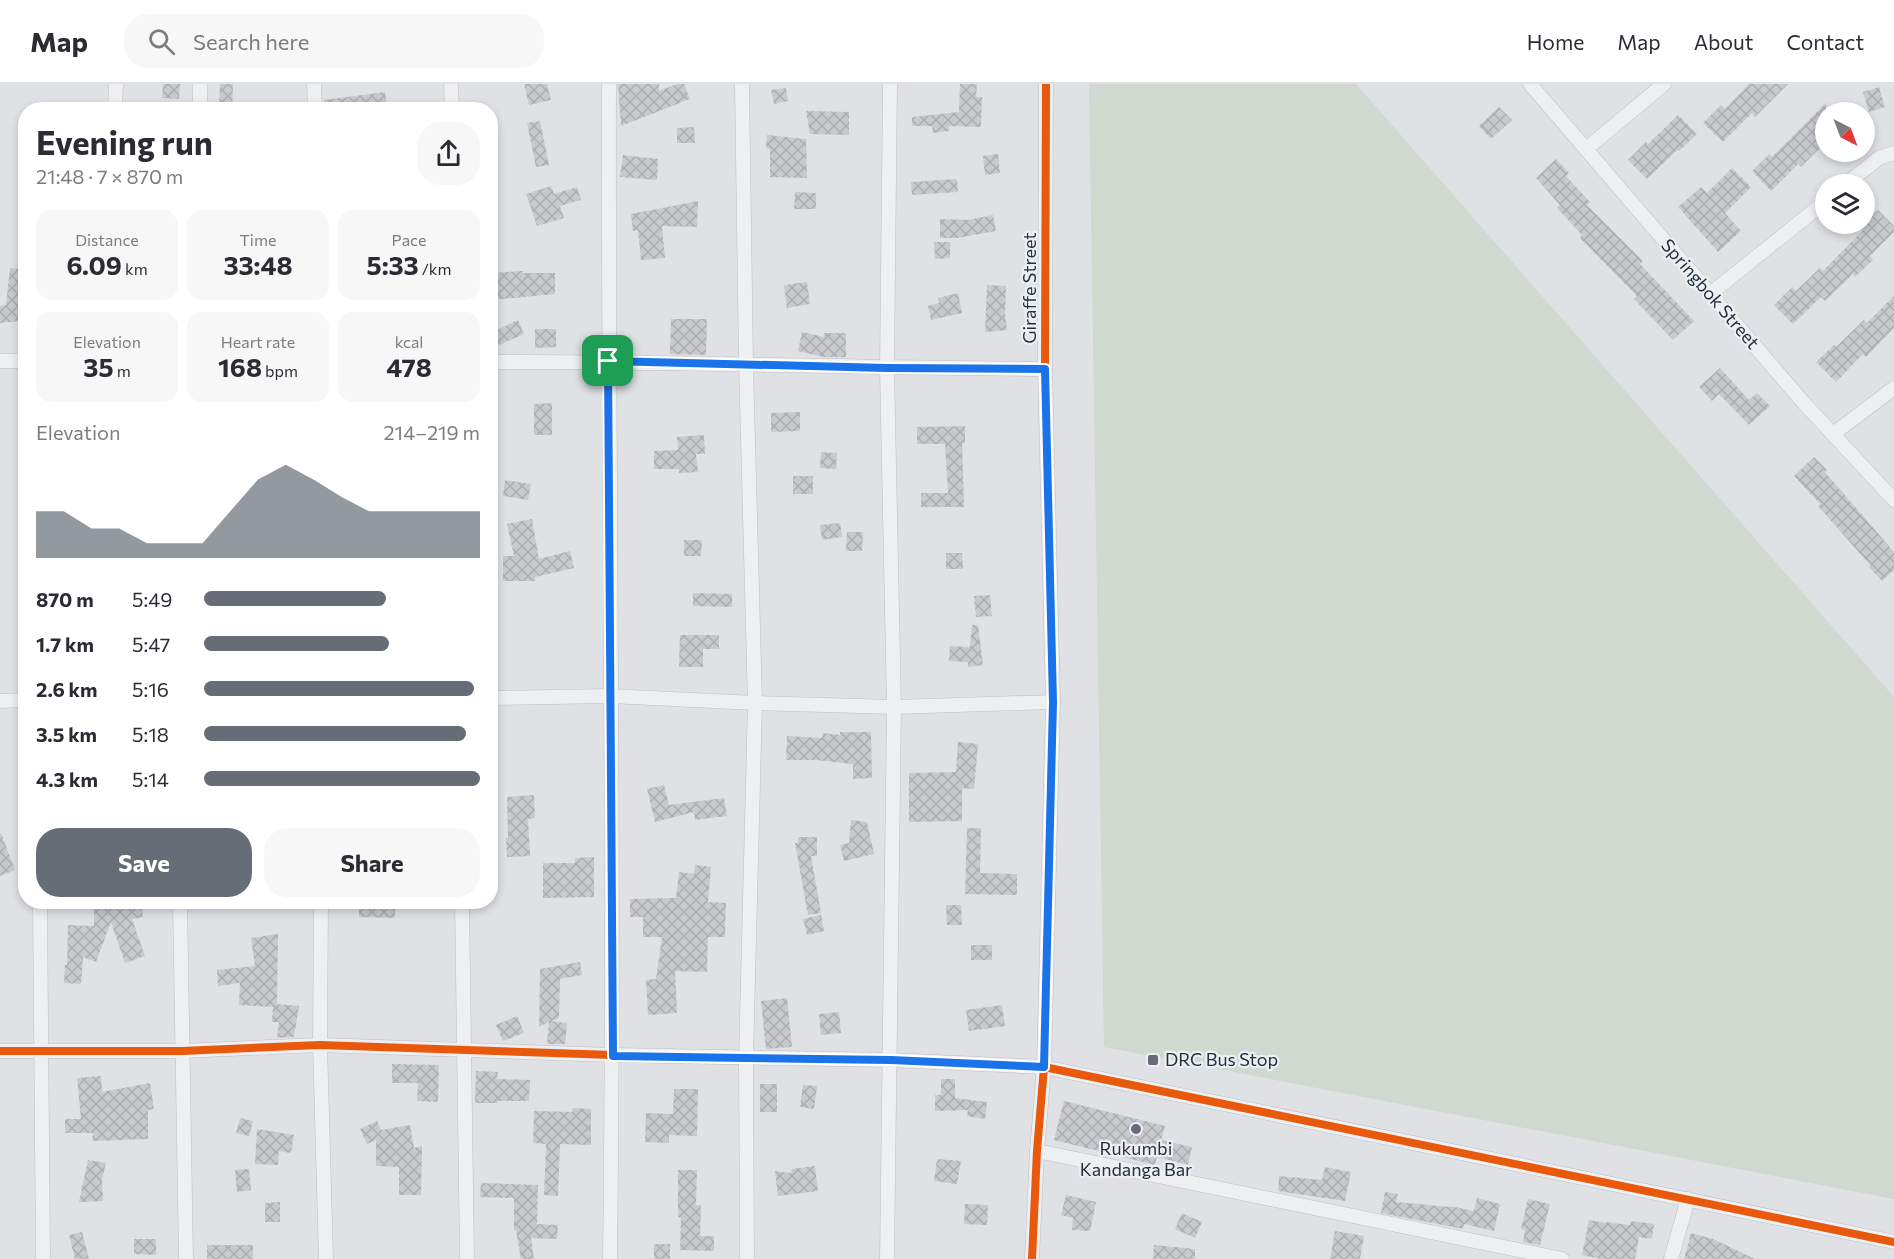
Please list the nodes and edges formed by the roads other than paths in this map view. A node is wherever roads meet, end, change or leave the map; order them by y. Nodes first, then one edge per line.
1 (116, 84) edge
2 (200, 84) edge
3 (314, 84) edge
4 (451, 84) edge
5 (609, 84) edge
6 (742, 84) edge
7 (890, 84) edge
8 (1046, 84) edge
9 (1530, 84) edge
10 (1664, 84) edge
11 (115, 102) edge
12 (200, 102) edge
13 (315, 102) edge
14 (452, 102) edge
15 (1586, 149) junction
16 (1894, 153) edge
17 (1859, 174) edge
18 (1815, 210) edge
19 (1710, 294) junction
20 (0, 361) edge
21 (18, 361) edge
22 (608, 361) junction
23 (498, 362) edge
24 (746, 364) junction
25 (887, 368) junction
26 (1045, 369) junction
27 (1894, 388) edge
28 (1833, 434) junction
29 (1894, 500) edge
30 (610, 696) junction
31 (498, 698) edge
32 (18, 700) edge
33 (0, 701) edge
34 (1053, 702) junction
35 (755, 703) junction
36 (894, 707) junction
37 (40, 909) edge
38 (180, 909) edge
39 (321, 909) edge
40 (462, 909) edge
41 (320, 1045) junction
42 (463, 1049) junction
43 (0, 1051) edge
44 (182, 1051) junction
45 (41, 1052) junction
46 (613, 1056) junction
47 (746, 1058) junction
48 (891, 1060) junction
49 (1044, 1067) junction
50 (1037, 1151) junction
51 (1688, 1198) junction
52 (1894, 1242) edge
53 (44, 1259) edge
54 (186, 1259) edge
55 (326, 1259) edge
56 (467, 1259) edge
57 (610, 1259) edge
58 (747, 1259) edge
59 (887, 1259) edge
60 (1032, 1259) edge
61 (1562, 1259) edge
62 (1671, 1259) edge

1 - 11 street
2 - 12 street
3 - 13 street
4 - 14 street
5 - 22 street
6 - 24 street
7 - 25 street
8 - 26 street, Giraffe Street
9 - 15 street, Springbok Street
10 - 15 street
15 - 19 street, Springbok Street
16 - 17 street
18 - 19 street
19 - 28 street, Springbok Street
20 - 21 street
22 - 23 street
22 - 24 street
22 - 30 street
24 - 25 street
24 - 35 street
25 - 26 street
25 - 36 street
26 - 34 street, Giraffe Street
27 - 28 street
28 - 29 street, Springbok Street
30 - 31 street
30 - 35 street
30 - 46 street
32 - 33 street
34 - 36 street
34 - 49 street, Giraffe Street
35 - 36 street
35 - 47 street
36 - 48 street
37 - 45 street
38 - 44 street
39 - 41 street
40 - 42 street
41 - 42 street
41 - 44 street
41 - 55 street
42 - 46 street
42 - 56 street
43 - 45 street
44 - 45 street
44 - 54 street
45 - 53 street
46 - 47 street
46 - 57 street
47 - 48 street
47 - 58 street
48 - 49 street
48 - 59 street
49 - 50 street, Giraffe Street
49 - 51 street
50 - 60 street, Giraffe Street
50 - 61 street
51 - 52 street
51 - 62 street

